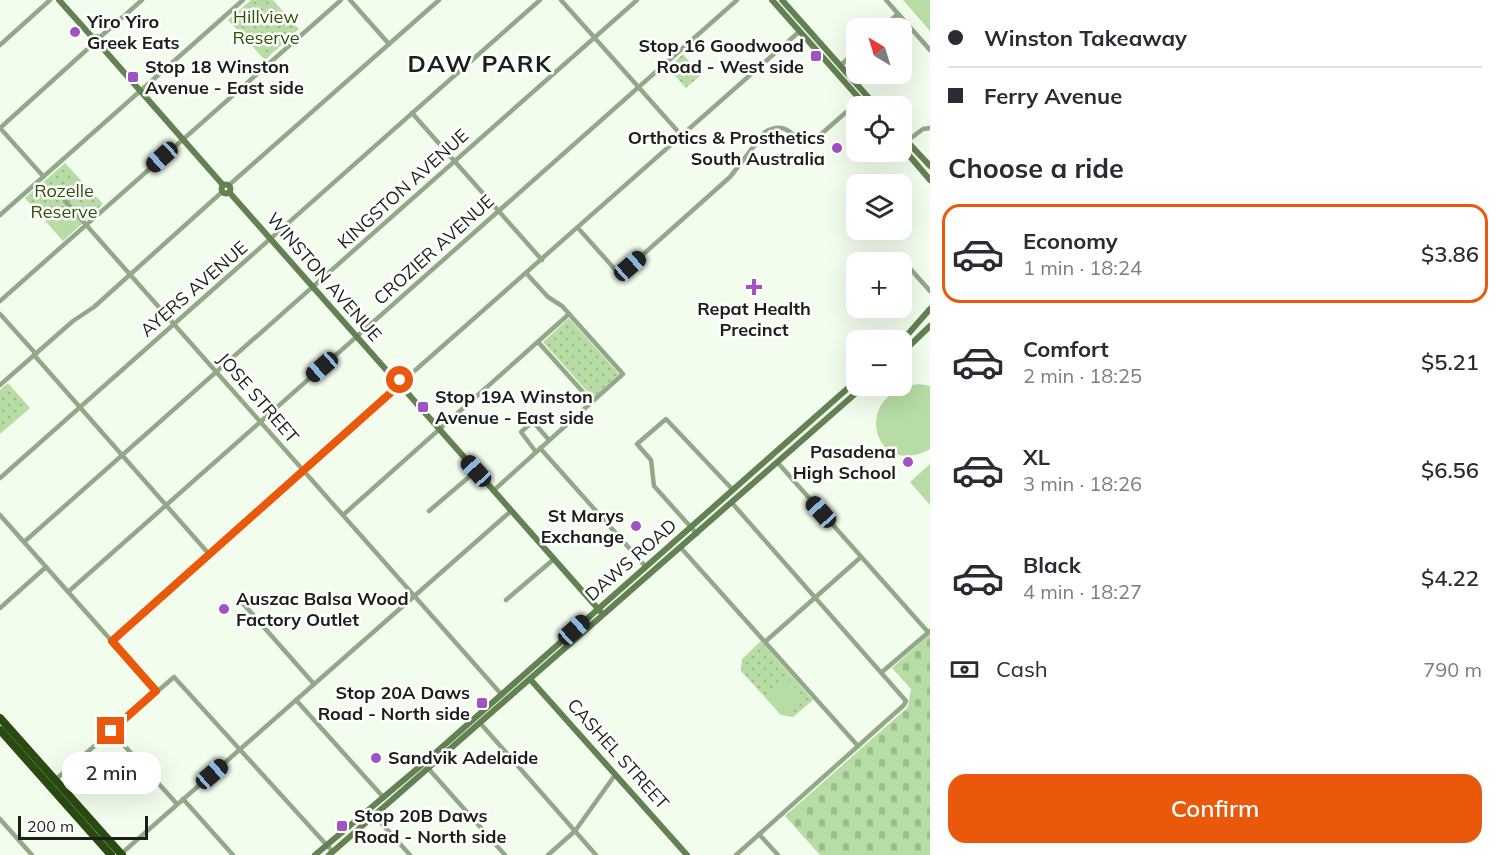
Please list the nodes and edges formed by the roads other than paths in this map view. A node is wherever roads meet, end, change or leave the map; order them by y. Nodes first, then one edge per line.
1 (50, 0) edge
2 (59, 0) edge
3 (142, 0) edge
4 (243, 0) edge
5 (341, 0) edge
6 (350, 0) edge
7 (439, 0) edge
8 (540, 0) edge
9 (561, 0) edge
10 (637, 0) edge
11 (736, 0) edge
12 (772, 0) edge
13 (782, 0) edge
14 (886, 0) edge
15 (898, 14) junction
16 (893, 18) edge
17 (801, 21) junction
18 (800, 31) junction
19 (810, 32) junction
20 (595, 38) junction
21 (96, 42) junction
22 (389, 44) junction
23 (0, 45) edge
24 (930, 50) edge
25 (846, 60) edge
26 (840, 66) junction
27 (638, 87) junction
28 (862, 91) junction
29 (140, 92) junction
30 (857, 96) edge
31 (861, 96) edge
32 (865, 96) edge
33 (846, 112) edge
34 (412, 113) junction
35 (0, 128) edge
36 (930, 128) edge
37 (682, 136) junction
38 (912, 138) edge
39 (182, 140) junction
40 (912, 149) edge
41 (912, 153) edge
42 (454, 162) junction
43 (930, 166) edge
44 (43, 176) junction
45 (930, 180) edge
46 (226, 189) junction
47 (65, 201) dead end
48 (498, 211) junction
49 (0, 215) edge
50 (86, 225) junction
51 (578, 228) junction
52 (270, 239) junction
53 (542, 260) junction
54 (912, 272) edge
55 (526, 273) junction
56 (130, 275) junction
57 (313, 287) junction
58 (930, 291) edge
59 (0, 302) edge
60 (930, 309) edge
61 (0, 314) edge
62 (569, 314) junction
63 (174, 324) junction
64 (930, 327) edge
65 (912, 330) edge
66 (356, 336) junction
67 (538, 342) junction
68 (912, 344) edge
69 (35, 355) junction
70 (217, 372) junction
71 (0, 385) edge
72 (399, 385) junction
73 (846, 390) edge
74 (853, 396) edge
75 (837, 398) junction
76 (592, 402) junction
77 (831, 404) junction
78 (80, 407) junction
79 (840, 407) junction
80 (260, 421) junction
81 (440, 430) junction
82 (549, 440) junction
83 (780, 448) junction
84 (538, 450) junction
85 (122, 456) junction
86 (778, 463) junction
87 (760, 466) junction
88 (303, 470) junction
89 (476, 471) junction
90 (0, 478) edge
91 (733, 490) junction
92 (493, 491) junction
93 (732, 503) junction
94 (166, 505) junction
95 (429, 511) dead end
96 (511, 511) junction
97 (0, 515) edge
98 (344, 516) junction
99 (2, 522) edge
100 (691, 527) junction
101 (697, 534) junction
102 (24, 542) junction
103 (681, 548) junction
104 (209, 554) junction
105 (861, 557) junction
106 (554, 559) junction
107 (46, 567) junction
108 (646, 567) junction
109 (68, 592) junction
110 (414, 596) junction
111 (815, 597) junction
112 (239, 599) dead end
113 (506, 600) dead end
114 (0, 608) edge
115 (598, 609) junction
116 (604, 616) junction
117 (929, 631) edge
118 (112, 641) junction
119 (766, 641) junction
120 (882, 672) junction
121 (526, 674) junction
122 (532, 680) junction
123 (314, 684) junction
124 (156, 691) junction
125 (502, 695) junction
126 (296, 700) junction
127 (0, 718) edge
128 (481, 724) junction
129 (2, 730) edge
130 (111, 731) junction
131 (858, 746) junction
132 (241, 749) junction
133 (426, 766) junction
134 (615, 775) junction
135 (52, 783) junction
136 (384, 798) junction
137 (183, 799) junction
138 (177, 804) junction
139 (375, 816) junction
140 (0, 819) edge
141 (574, 831) junction
142 (759, 834) junction
143 (327, 845) junction
144 (331, 854) edge
145 (32, 855) edge
146 (111, 855) edge
147 (121, 855) edge
148 (233, 855) edge
149 (315, 855) edge
150 (410, 855) edge
151 (505, 855) edge
152 (548, 855) edge
153 (596, 855) edge
154 (687, 855) edge
155 (736, 855) edge
156 (778, 855) edge

1 - 23 street
2 - 21 main road, WINSTON AVENUE
3 - 21 street
4 - 29 street
5 - 39 street
6 - 22 street
7 - 22 street
8 - 34 street, AYERS AVENUE
9 - 20 street
10 - 20 street, KINGSTON AVENUE
11 - 27 street, CROZIER AVENUE
12 - 18 main road
13 - 17 main road
14 - 15 street
15 - 16 street
15 - 24 street
17 - 18 main road
17 - 19 main road
18 - 19 main road
18 - 30 main road
18 - 37 street
19 - 26 main road
20 - 27 street
20 - 42 street, KINGSTON AVENUE
21 - 29 main road, WINSTON AVENUE
21 - 35 street
22 - 46 street
25 - 26 street
26 - 28 main road
27 - 37 street
27 - 48 street, CROZIER AVENUE
28 - 31 main road
28 - 32 main road
29 - 39 main road, WINSTON AVENUE
29 - 44 street
33 - 51 street
34 - 42 street
34 - 52 street, AYERS AVENUE
35 - 44 street
36 - 38 street
37 - 51 street
39 - 46 main road, WINSTON AVENUE
39 - 50 street
40 - 43 main road
41 - 45 main road
42 - 48 street
42 - 57 street, KINGSTON AVENUE
44 - 49 street
46 - 52 main road, WINSTON AVENUE
46 - 56 street
47 - 50 street, JOSE STREET
48 - 53 street
48 - 66 street, CROZIER AVENUE
50 - 56 street, JOSE STREET
50 - 59 street
51 - 53 street
52 - 57 main road, WINSTON AVENUE
52 - 63 street, AYERS AVENUE
53 - 55 street
54 - 58 street
55 - 62 street
55 - 72 street
56 - 63 street, JOSE STREET
56 - 69 street
57 - 66 main road, WINSTON AVENUE
57 - 70 street, KINGSTON AVENUE
60 - 65 main road
61 - 69 street
62 - 67 street
62 - 76 street
63 - 70 street, JOSE STREET
63 - 78 street, AYERS AVENUE
64 - 68 main road
66 - 72 main road, WINSTON AVENUE
66 - 80 street, CROZIER AVENUE
67 - 76 street
67 - 81 street
69 - 71 street
69 - 78 street
70 - 80 street, JOSE STREET
70 - 85 street, KINGSTON AVENUE
72 - 81 main road, WINSTON AVENUE
72 - 88 street
73 - 75 main road, DAWS ROAD
74 - 79 main road, DAWS ROAD
75 - 77 main road, DAWS ROAD
75 - 79 main road
76 - 82 street
77 - 79 main road
77 - 83 main road, DAWS ROAD
78 - 85 street
78 - 90 street, AYERS AVENUE
79 - 86 main road, DAWS ROAD
80 - 88 street, JOSE STREET
80 - 94 street, CROZIER AVENUE
81 - 89 main road, WINSTON AVENUE
81 - 98 street
82 - 84 street
82 - 84 street
83 - 86 main road
83 - 87 main road, DAWS ROAD
84 - 92 street
84 - 108 street
85 - 94 street
85 - 102 street, KINGSTON AVENUE
86 - 87 main road
86 - 93 main road, DAWS ROAD
86 - 105 street
87 - 91 main road, DAWS ROAD
88 - 98 street, JOSE STREET
88 - 104 street
89 - 92 main road, WINSTON AVENUE
89 - 95 street
91 - 100 main road, DAWS ROAD
91 - 100 street
92 - 96 main road, WINSTON AVENUE
93 - 101 main road, DAWS ROAD
93 - 111 street
94 - 104 street
94 - 109 street, CROZIER AVENUE
96 - 106 main road, WINSTON AVENUE
96 - 110 street
97 - 99 street
98 - 110 street, JOSE STREET
99 - 102 street
100 - 101 street
100 - 108 main road, DAWS ROAD
101 - 103 main road, DAWS ROAD
102 - 107 street
103 - 116 main road, DAWS ROAD
103 - 119 street
104 - 118 street
105 - 111 street
105 - 117 street
106 - 113 street
106 - 115 main road, WINSTON AVENUE
107 - 109 street
107 - 114 street
108 - 115 main road, DAWS ROAD
109 - 118 street
110 - 123 street
110 - 125 street, JOSE STREET
111 - 119 street
111 - 120 street
112 - 123 street
115 - 116 main road, WINSTON AVENUE
115 - 121 main road, DAWS ROAD
116 - 122 main road, DAWS ROAD
117 - 120 street
118 - 124 street
119 - 131 street
120 - 131 street
121 - 122 main road, CASHEL STREET
121 - 125 main road, DAWS ROAD
122 - 128 main road, DAWS ROAD
122 - 134 main road, CASHEL STREET
123 - 126 street
124 - 130 street
124 - 132 street
125 - 133 main road, DAWS ROAD
126 - 132 street
126 - 136 street
127 - 129 highway
128 - 133 main road, DAWS ROAD
128 - 141 street
129 - 135 highway
130 - 135 street
130 - 138 street
131 - 142 street
132 - 137 street
132 - 143 street
133 - 136 main road, DAWS ROAD
133 - 139 main road, DAWS ROAD
133 - 151 street
134 - 141 street
134 - 154 main road, CASHEL STREET
135 - 146 highway
135 - 147 highway
136 - 143 main road, DAWS ROAD
137 - 138 street
137 - 148 street
138 - 147 street
139 - 144 main road, DAWS ROAD
139 - 150 street
140 - 145 street
141 - 152 street
141 - 153 street
142 - 155 street
142 - 156 street
143 - 144 street
143 - 149 main road, DAWS ROAD

